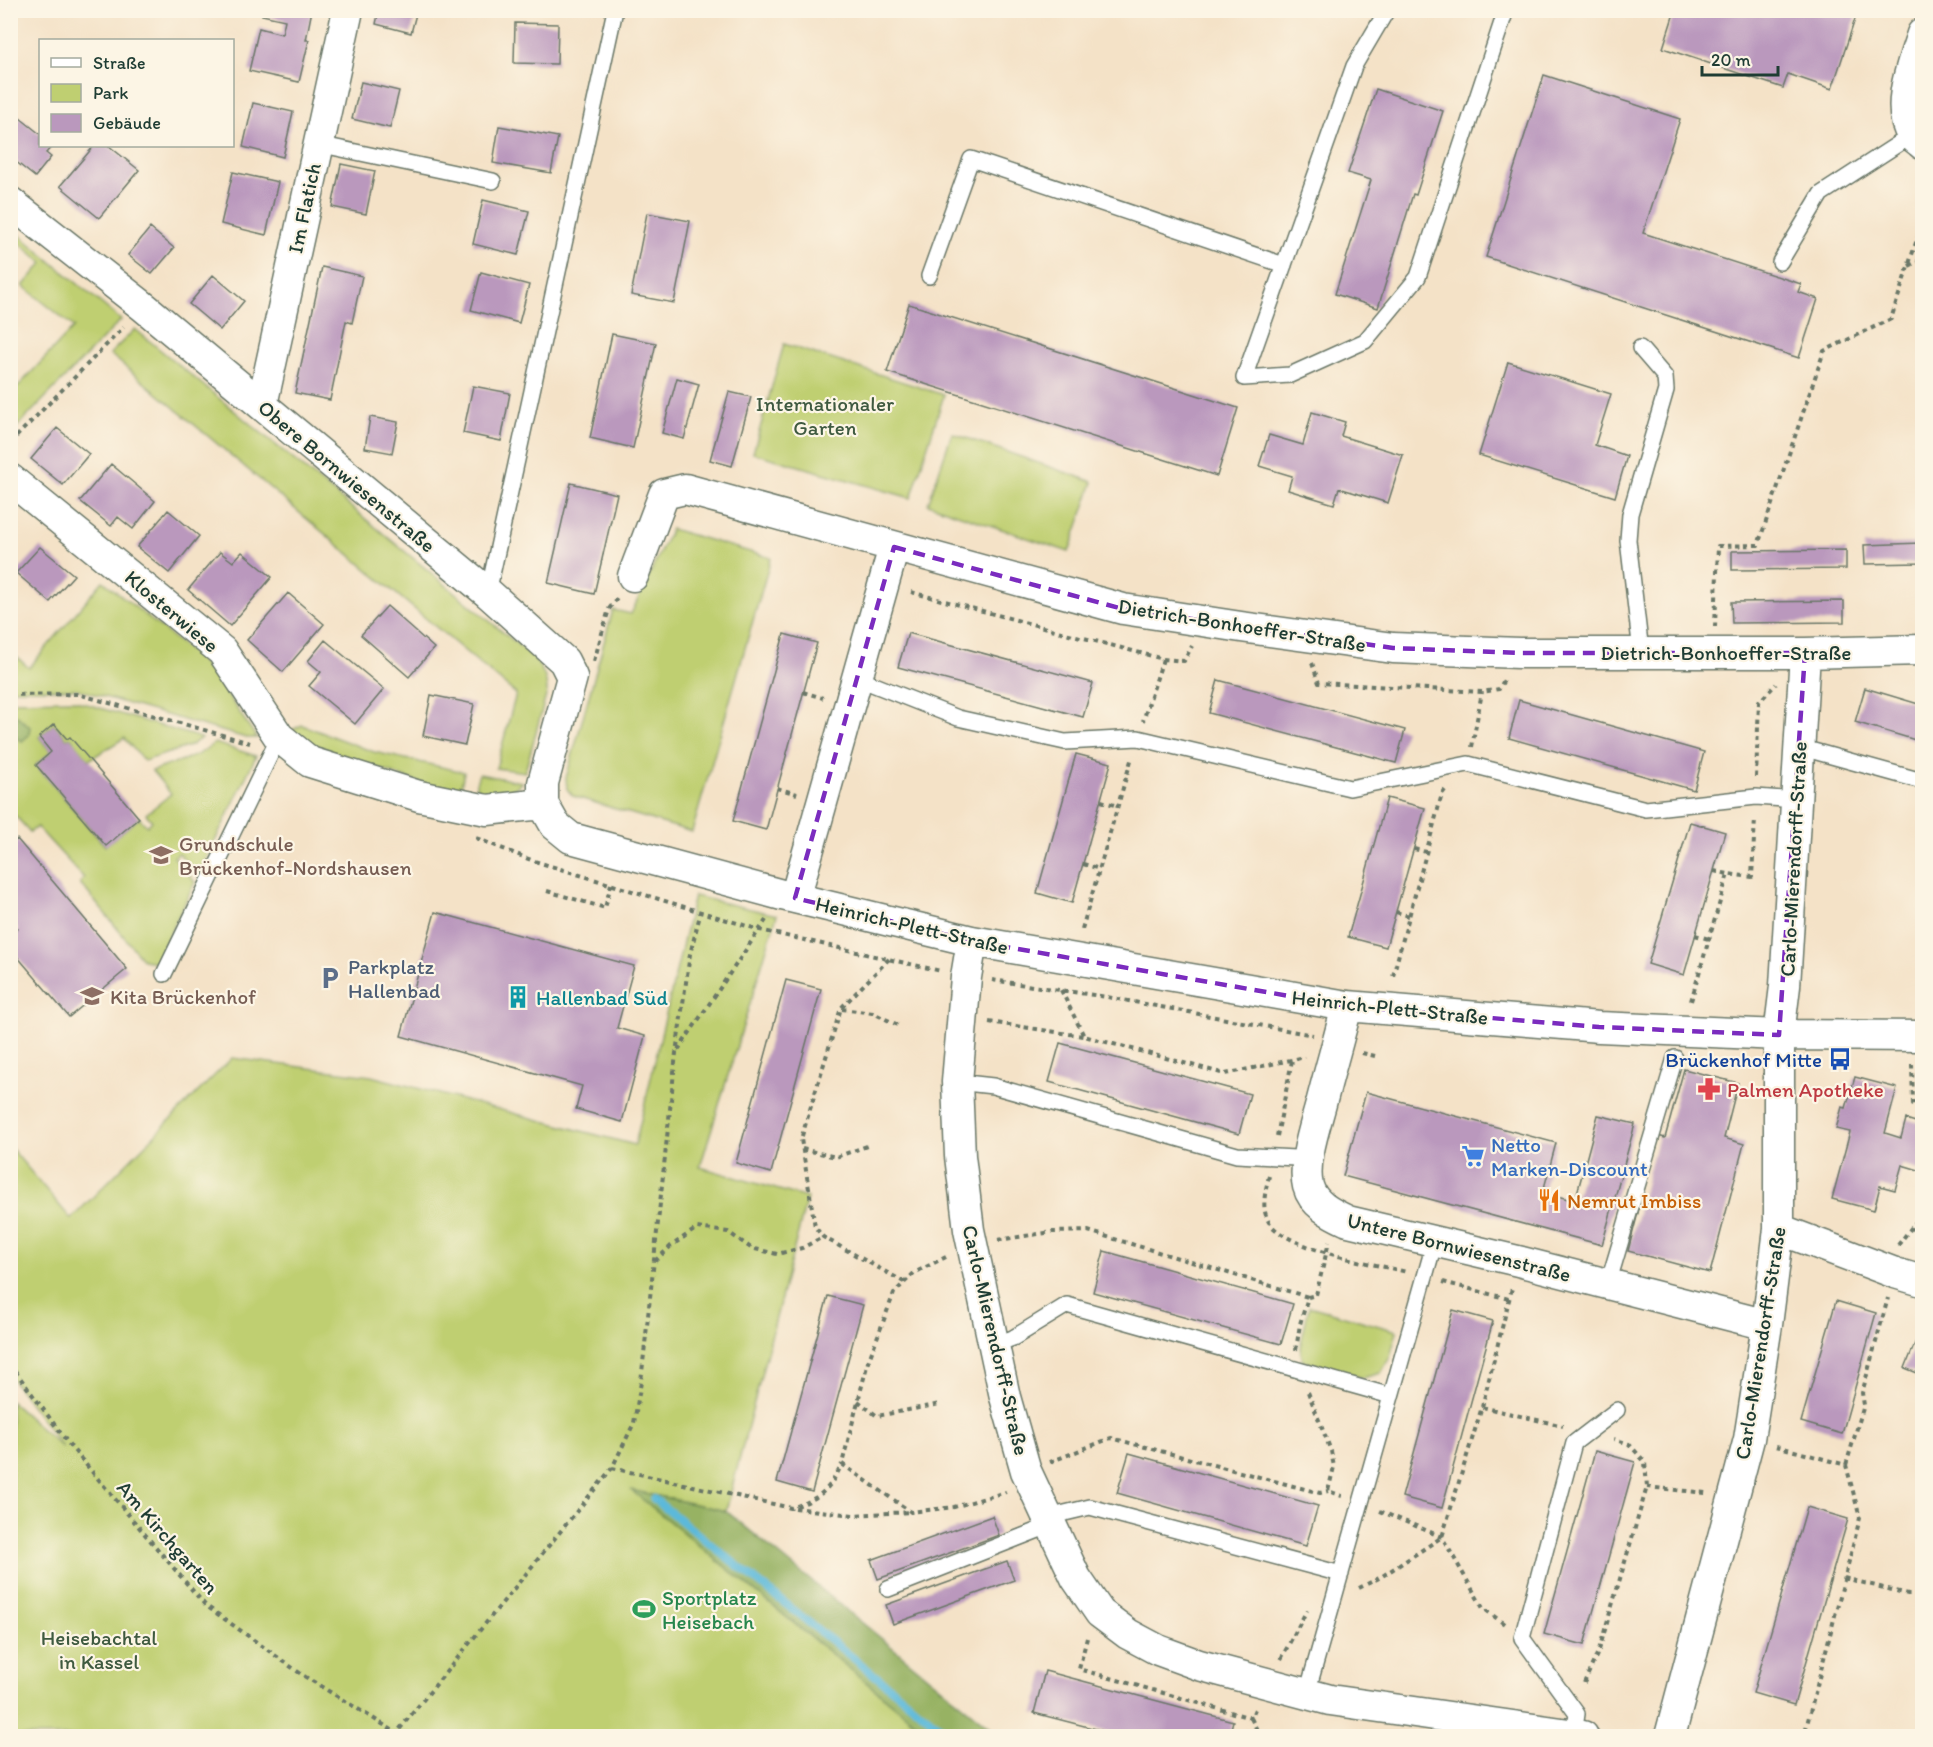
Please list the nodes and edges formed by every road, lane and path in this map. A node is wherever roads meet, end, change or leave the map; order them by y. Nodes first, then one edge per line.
1 (348, 10) edge
2 (615, 10) edge
3 (1387, 10) edge
4 (1506, 10) edge
5 (1923, 34) edge
6 (1917, 140) edge
7 (318, 144) junction
8 (493, 181) dead end
9 (10, 202) edge
10 (1923, 224) edge
11 (1923, 259) edge
12 (1780, 262) dead end
13 (1284, 265) junction
14 (1909, 266) junction
15 (929, 276) dead end
16 (144, 307) junction
17 (1640, 348) dead end
18 (262, 405) junction
19 (10, 442) edge
20 (10, 479) edge
21 (894, 547) junction
22 (633, 576) joint
23 (883, 584) junction
24 (488, 593) junction
25 (1303, 635) junction
26 (1923, 650) edge
27 (1641, 652) junction
28 (1714, 652) junction
29 (1805, 653) junction
30 (572, 677) junction
31 (857, 678) junction
32 (10, 695) edge
33 (279, 737) junction
34 (1138, 738) junction
35 (1799, 747) junction
36 (1468, 764) junction
37 (1923, 781) edge
38 (1755, 797) junction
39 (1796, 800) junction
40 (1101, 801) dead end
41 (543, 804) junction
42 (1118, 806) junction
43 (1414, 849) dead end
44 (1426, 852) junction
45 (1083, 864) dead end
46 (1100, 869) junction
47 (1714, 871) dead end
48 (1728, 874) junction
49 (611, 884) dead end
50 (547, 891) dead end
51 (789, 897) junction
52 (701, 911) dead end
53 (1396, 912) dead end
54 (1409, 916) junction
55 (1082, 929) dead end
56 (1695, 935) dead end
57 (1709, 939) junction
58 (972, 941) junction
59 (889, 959) dead end
60 (164, 974) dead end
61 (1393, 976) dead end
62 (1061, 990) dead end
63 (1691, 1001) dead end
64 (1347, 1006) junction
65 (841, 1008) junction
66 (963, 1018) junction
67 (900, 1026) dead end
68 (1779, 1035) junction
69 (1084, 1036) junction
70 (1917, 1036) edge
71 (676, 1053) junction
72 (1310, 1055) dead end
73 (1675, 1058) dead end
74 (957, 1082) junction
75 (1923, 1108) edge
76 (867, 1146) dead end
77 (802, 1149) junction
78 (1308, 1161) junction
79 (1923, 1214) edge
80 (1779, 1229) junction
81 (823, 1237) junction
82 (1435, 1241) junction
83 (655, 1261) junction
84 (1518, 1261) junction
85 (1899, 1274) edge
86 (904, 1282) dead end
87 (1608, 1284) junction
88 (1767, 1324) junction
89 (994, 1345) junction
90 (10, 1364) edge
91 (1391, 1396) junction
92 (858, 1401) dead end
93 (940, 1404) dead end
94 (1482, 1407) junction
95 (1617, 1410) dead end
96 (1588, 1432) junction
97 (1749, 1438) junction
98 (842, 1464) dead end
99 (1846, 1465) junction
100 (612, 1468) junction
101 (1026, 1471) junction
102 (1647, 1487) junction
103 (1328, 1491) dead end
104 (1343, 1496) dead end
105 (1735, 1496) junction
106 (1361, 1503) junction
107 (791, 1508) junction
108 (911, 1512) dead end
109 (1049, 1521) junction
110 (1442, 1537) junction
111 (1341, 1574) junction
112 (1844, 1578) junction
113 (888, 1589) dead end
114 (1923, 1594) edge
115 (1333, 1600) junction
116 (1306, 1612) dead end
117 (1522, 1638) junction
118 (1575, 1677) dead end
119 (1584, 1683) junction
120 (1307, 1694) junction
121 (1585, 1694) dead end
122 (1251, 1718) dead end
123 (396, 1735) edge
124 (1579, 1736) edge
125 (1260, 1737) edge
126 (1670, 1737) edge
127 (1804, 1737) edge

1 - 7 street, Im Flatich
2 - 24 lane
3 - 13 lane
4 - 13 lane
5 - 6 street
6 - 12 lane
7 - 8 lane
7 - 18 street, Im Flatich
9 - 16 street, Obere Bornwiesenstraße
10 - 14 path
11 - 14 path
13 - 15 lane
14 - 28 path
16 - 18 street, Obere Bornwiesenstraße
16 - 19 path
17 - 27 lane
18 - 24 street, Obere Bornwiesenstraße
20 - 33 street, Klosterwiese
21 - 22 street, Dietrich-Bonhoeffer-Straße
21 - 23 street, Heinrich-Plett-Straße
21 - 25 street, Dietrich-Bonhoeffer-Straße
22 - 30 path
23 - 31 street, Heinrich-Plett-Straße
23 - 34 path
24 - 30 street, Obere Bornwiesenstraße
25 - 27 street, Dietrich-Bonhoeffer-Straße
25 - 36 path
26 - 29 street, Dietrich-Bonhoeffer-Straße
27 - 28 street, Dietrich-Bonhoeffer-Straße
28 - 29 street, Dietrich-Bonhoeffer-Straße
29 - 35 street, Carlo-Mierendorff-Straße
29 - 38 path
30 - 41 street
31 - 34 lane
31 - 51 street, Heinrich-Plett-Straße
32 - 33 path
33 - 41 street, Klosterwiese
33 - 60 lane
34 - 36 lane
34 - 42 path
35 - 37 lane
35 - 39 street, Carlo-Mierendorff-Straße
36 - 38 lane
36 - 44 path
38 - 39 lane
38 - 48 path
39 - 68 street, Carlo-Mierendorff-Straße
40 - 42 path
41 - 51 street, Heinrich-Plett-Straße
42 - 46 path
43 - 44 path
44 - 54 path
45 - 46 path
46 - 55 path
47 - 48 path
48 - 57 path
49 - 50 path
51 - 58 street, Heinrich-Plett-Straße
51 - 71 path
52 - 71 path
53 - 54 path
54 - 61 path
56 - 57 path
57 - 63 path
58 - 64 street, Heinrich-Plett-Straße
58 - 66 street, Carlo-Mierendorff-Straße
59 - 65 path
62 - 69 path
64 - 68 street, Heinrich-Plett-Straße
64 - 78 street, Untere Bornwiesenstraße
65 - 67 path
65 - 77 path
66 - 69 path
66 - 74 street, Carlo-Mierendorff-Straße
68 - 70 street, Heinrich-Plett-Straße
68 - 80 street, Carlo-Mierendorff-Straße
69 - 72 path
70 - 75 path
71 - 83 path
73 - 87 lane
74 - 78 lane
74 - 89 street, Carlo-Mierendorff-Straße
76 - 77 path
77 - 81 path
78 - 82 street, Untere Bornwiesenstraße
79 - 85 path
80 - 85 street
80 - 88 street, Carlo-Mierendorff-Straße
81 - 83 path
81 - 86 path
82 - 84 street, Untere Bornwiesenstraße
82 - 91 lane
83 - 100 path
84 - 87 street, Untere Bornwiesenstraße
84 - 94 path
85 - 99 path
87 - 88 street, Untere Bornwiesenstraße
88 - 97 street, Carlo-Mierendorff-Straße
89 - 91 lane
89 - 101 street, Carlo-Mierendorff-Straße
90 - 123 path, Am Kirchgarten
91 - 106 lane
92 - 93 path
94 - 96 path
94 - 110 path
95 - 96 lane
96 - 102 path
96 - 117 lane
97 - 99 path
97 - 105 street, Carlo-Mierendorff-Straße
98 - 107 path
99 - 112 path
100 - 107 path
100 - 123 path
101 - 103 path
101 - 109 street, Carlo-Mierendorff-Straße
102 - 105 path
102 - 119 path
104 - 106 path
105 - 126 street, Carlo-Mierendorff-Straße
106 - 110 path
106 - 111 lane
107 - 108 path
109 - 111 lane
109 - 113 lane
109 - 120 street, Carlo-Mierendorff-Straße
110 - 115 path
110 - 117 path
111 - 115 lane
112 - 114 path
112 - 127 path
115 - 116 path
115 - 120 lane
117 - 124 lane
118 - 119 path
119 - 121 path
120 - 124 street, Carlo-Mierendorff-Straße
122 - 125 path

